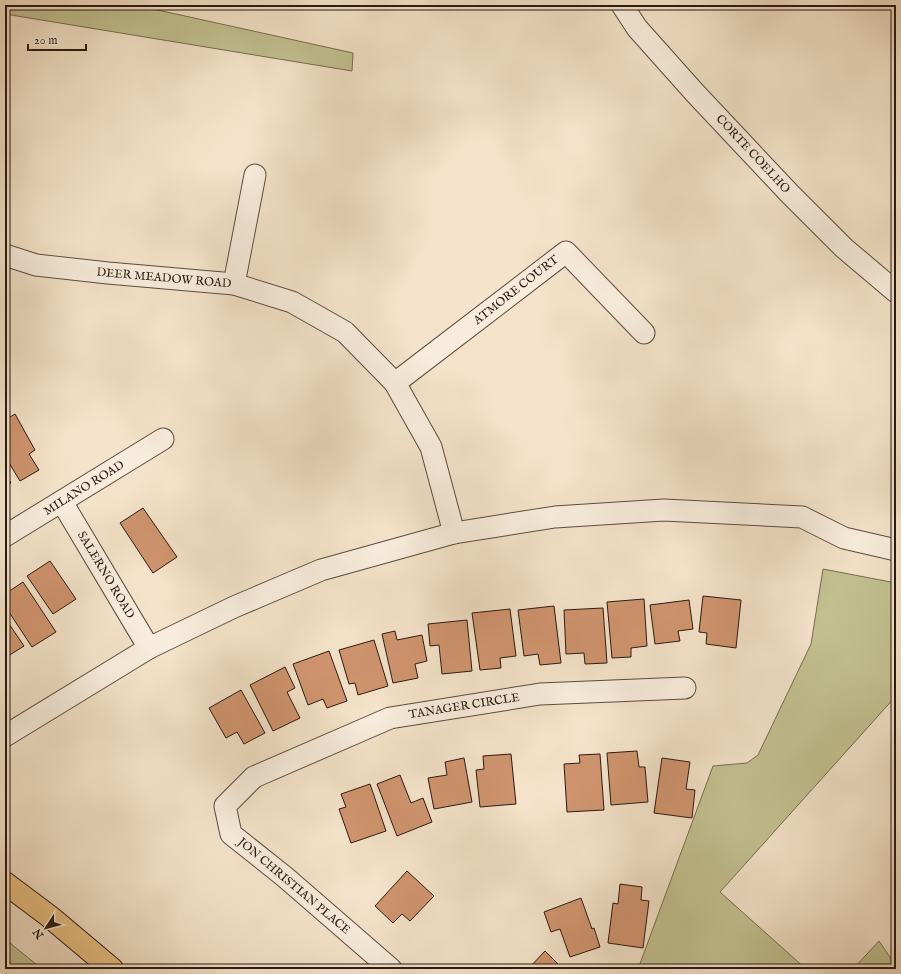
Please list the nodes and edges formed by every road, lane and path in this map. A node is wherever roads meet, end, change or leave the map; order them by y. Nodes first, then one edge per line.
1 (622, 5) edge
2 (255, 175) dead end
3 (5, 255) edge
4 (234, 284) junction
5 (896, 292) edge
6 (644, 333) dead end
7 (395, 383) junction
8 (163, 439) dead end
9 (62, 502) junction
10 (454, 533) junction
11 (5, 536) edge
12 (896, 550) edge
13 (149, 648) junction
14 (685, 688) dead end
15 (5, 736) edge
16 (254, 777) joint
17 (5, 883) edge
18 (112, 969) edge
19 (390, 969) edge

1 - 5 street, CORTE COELHO
2 - 4 street
3 - 4 street, DEER MEADOW ROAD
4 - 7 street, DEER MEADOW ROAD
6 - 7 street, ATMORE COURT
7 - 10 street, DEER MEADOW ROAD
8 - 9 street, MILANO ROAD
9 - 11 street, MILANO ROAD
9 - 13 street, SALERNO ROAD
10 - 12 street
10 - 13 street
13 - 15 street
14 - 16 street, TANAGER CIRCLE
16 - 19 street, JON CHRISTIAN PLACE
17 - 18 main road

